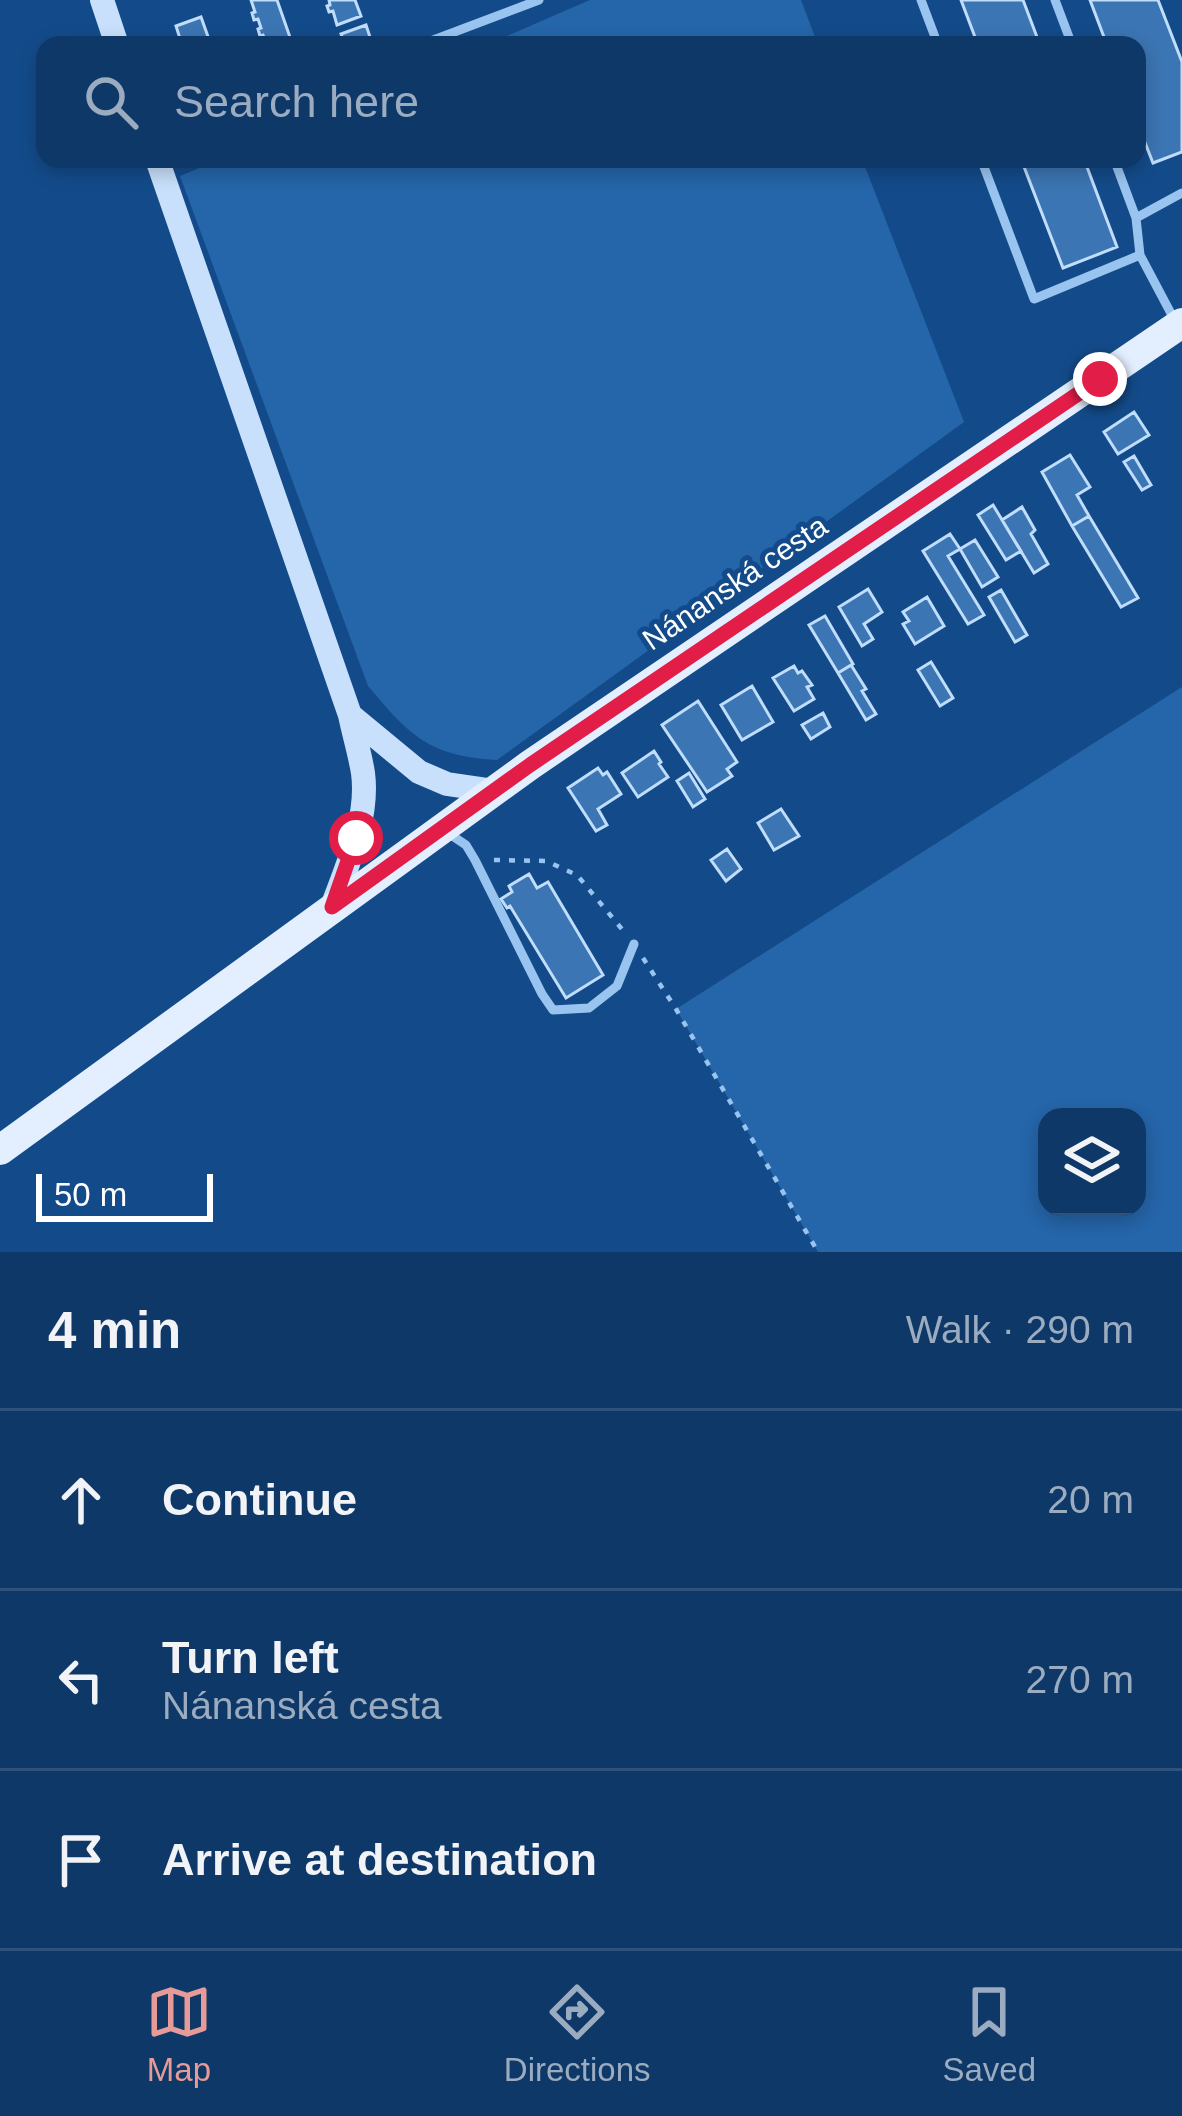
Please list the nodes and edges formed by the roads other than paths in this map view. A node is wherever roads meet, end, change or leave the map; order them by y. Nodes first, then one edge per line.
1 (102, 0) edge
2 (539, 0) edge
3 (921, 0) edge
4 (1055, 0) edge
5 (115, 36) edge
6 (444, 36) edge
7 (935, 36) edge
8 (1069, 36) edge
9 (160, 168) edge
10 (984, 168) edge
11 (1117, 168) edge
12 (1182, 193) edge
13 (1136, 218) junction
14 (1140, 255) junction
15 (1180, 325) edge
16 (350, 716) junction
17 (495, 791) junction
18 (443, 829) junction
19 (332, 907) junction
20 (634, 944) road end
21 (0, 1150) edge

1 - 5 main road
2 - 6 lane
3 - 7 lane
4 - 8 lane
9 - 16 main road
10 - 14 lane
11 - 13 lane
12 - 13 lane
13 - 14 lane
14 - 15 lane
15 - 17 main road, Nánanská cesta
16 - 17 main road
16 - 19 main road
17 - 18 main road, Nánanská cesta
18 - 19 main road, Nánanská cesta
18 - 20 lane
19 - 21 main road, Nánanská cesta

